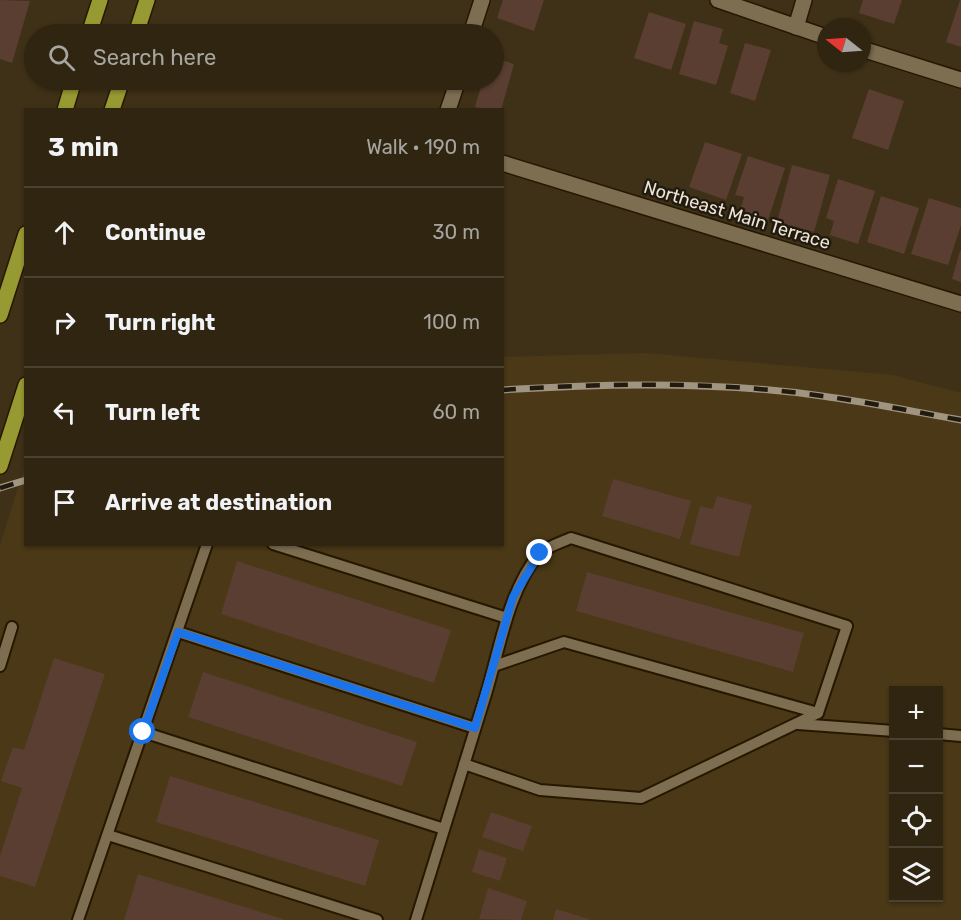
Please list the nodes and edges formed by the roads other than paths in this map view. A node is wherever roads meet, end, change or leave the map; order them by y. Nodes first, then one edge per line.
1 (100, 0) edge
2 (147, 0) edge
3 (482, 0) edge
4 (718, 0) edge
5 (804, 0) edge
6 (92, 24) edge
7 (139, 24) edge
8 (474, 24) edge
9 (796, 27) junction
10 (817, 34) edge
11 (871, 52) edge
12 (961, 80) edge
13 (73, 90) edge
14 (119, 90) edge
15 (455, 90) edge
16 (70, 108) edge
17 (113, 108) edge
18 (449, 108) edge
19 (504, 164) edge
20 (24, 240) edge
21 (961, 304) edge
22 (0, 315) edge
23 (24, 391) edge
24 (0, 466) edge
25 (206, 546) edge
26 (279, 546) edge
27 (507, 618) junction
28 (12, 627) dead end
29 (178, 632) junction
30 (0, 666) edge
31 (494, 666) junction
32 (818, 713) junction
33 (797, 724) junction
34 (475, 728) junction
35 (889, 731) edge
36 (143, 732) junction
37 (943, 734) edge
38 (961, 736) edge
39 (464, 764) junction
40 (444, 829) junction
41 (108, 835) junction
42 (78, 920) edge
43 (377, 920) edge
44 (416, 920) edge

1 - 6 main road
2 - 7 main road
3 - 8 street
4 - 9 street
5 - 9 street
9 - 10 street
11 - 12 street
13 - 16 main road
14 - 17 main road
15 - 18 street
19 - 21 street, Northeast Main Terrace
20 - 22 main road
23 - 24 main road
25 - 29 lane
26 - 27 lane
27 - 31 lane
27 - 32 lane
28 - 30 lane
29 - 34 lane
29 - 36 lane
31 - 32 lane
31 - 34 lane
32 - 33 lane
33 - 35 lane
33 - 39 lane
34 - 39 lane
36 - 40 lane
36 - 41 lane
37 - 38 lane
39 - 40 lane
40 - 44 lane
41 - 42 lane
41 - 43 lane

